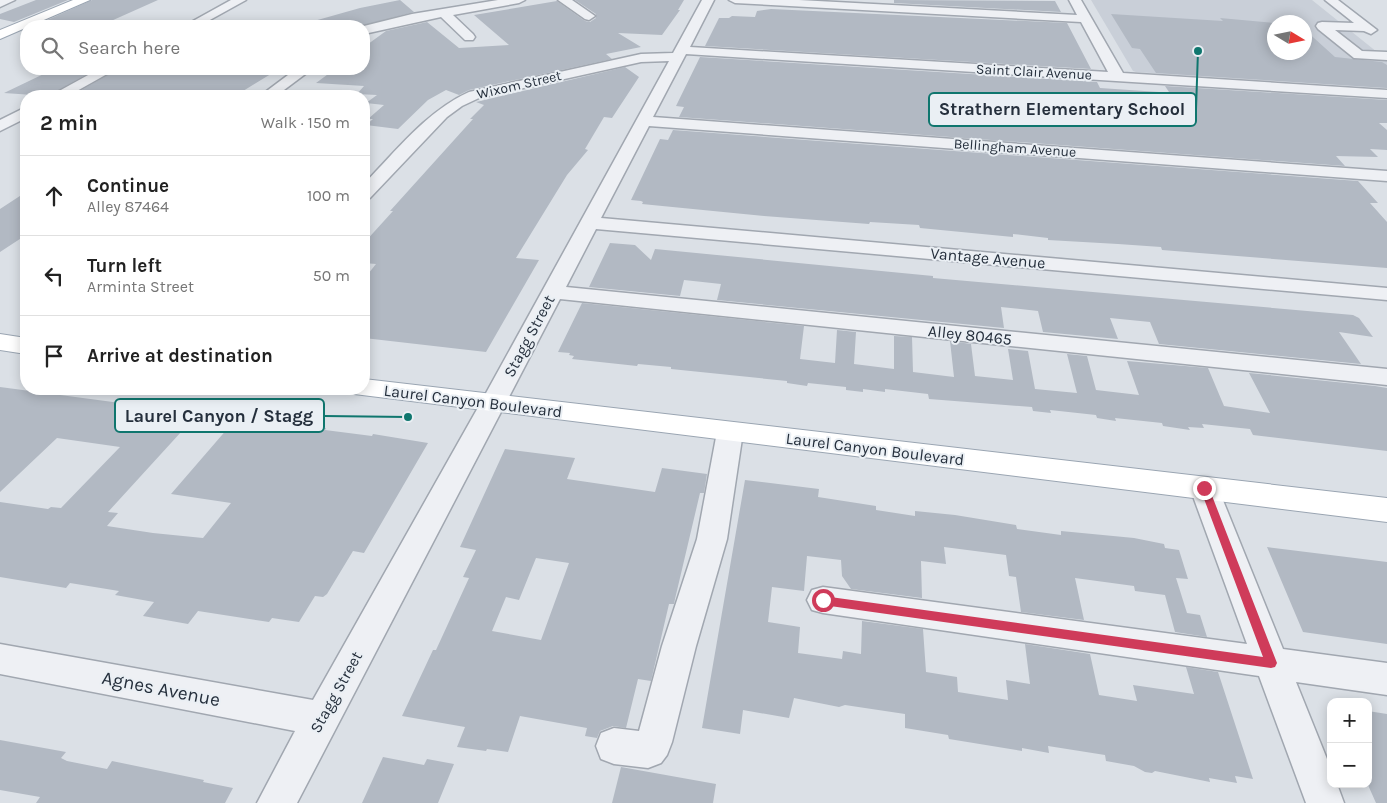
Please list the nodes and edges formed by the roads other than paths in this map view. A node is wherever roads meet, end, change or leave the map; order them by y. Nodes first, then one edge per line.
1 (9, 0) edge
2 (84, 0) edge
3 (240, 0) edge
4 (519, 0) edge
5 (564, 0) edge
6 (708, 0) edge
7 (736, 0) edge
8 (1075, 0) edge
9 (1331, 0) edge
10 (0, 4) edge
11 (444, 13) junction
12 (589, 16) dead end
13 (1086, 19) junction
14 (36, 20) edge
15 (202, 20) edge
16 (20, 27) edge
17 (370, 29) edge
18 (1379, 34) edge
19 (0, 35) edge
20 (469, 37) dead end
21 (680, 54) junction
22 (1387, 56) edge
23 (97, 75) edge
24 (297, 75) edge
25 (1118, 77) junction
26 (69, 90) edge
27 (275, 90) edge
28 (1387, 94) edge
29 (20, 115) edge
30 (644, 121) junction
31 (0, 126) edge
32 (1387, 176) edge
33 (370, 188) edge
34 (590, 223) junction
35 (553, 292) junction
36 (1387, 294) edge
37 (0, 342) edge
38 (20, 345) edge
39 (1387, 377) edge
40 (370, 389) edge
41 (493, 404) junction
42 (730, 432) junction
43 (1204, 488) junction
44 (1387, 510) edge
45 (823, 600) dead end
46 (0, 659) edge
47 (1271, 663) junction
48 (1387, 679) edge
49 (321, 719) junction
50 (614, 746) dead end
51 (276, 803) edge
52 (1325, 803) edge

1 - 10 street
2 - 14 main road
3 - 15 street
4 - 11 street
5 - 12 street
6 - 21 street, Stagg Street
7 - 13 street
8 - 13 street
9 - 18 street
11 - 17 street
11 - 20 street
13 - 25 street
16 - 19 main road
18 - 22 street
21 - 25 street, Saint Clair Avenue
21 - 30 street, Stagg Street
21 - 33 street, Wixom Street
23 - 26 street
24 - 27 street
25 - 28 street, Saint Clair Avenue
29 - 31 street
30 - 32 street, Bellingham Avenue
30 - 34 street, Stagg Street
34 - 35 street, Stagg Street
34 - 36 street, Vantage Avenue
35 - 39 street, Alley 80465
35 - 41 street, Stagg Street
37 - 38 main road
40 - 41 main road, Laurel Canyon Boulevard
41 - 42 main road, Laurel Canyon Boulevard
41 - 49 street, Stagg Street
42 - 43 main road, Laurel Canyon Boulevard
42 - 50 street
43 - 44 main road, Laurel Canyon Boulevard
43 - 47 street
45 - 47 street
46 - 49 street, Agnes Avenue
47 - 48 street
47 - 52 street
49 - 51 street, Stagg Street

